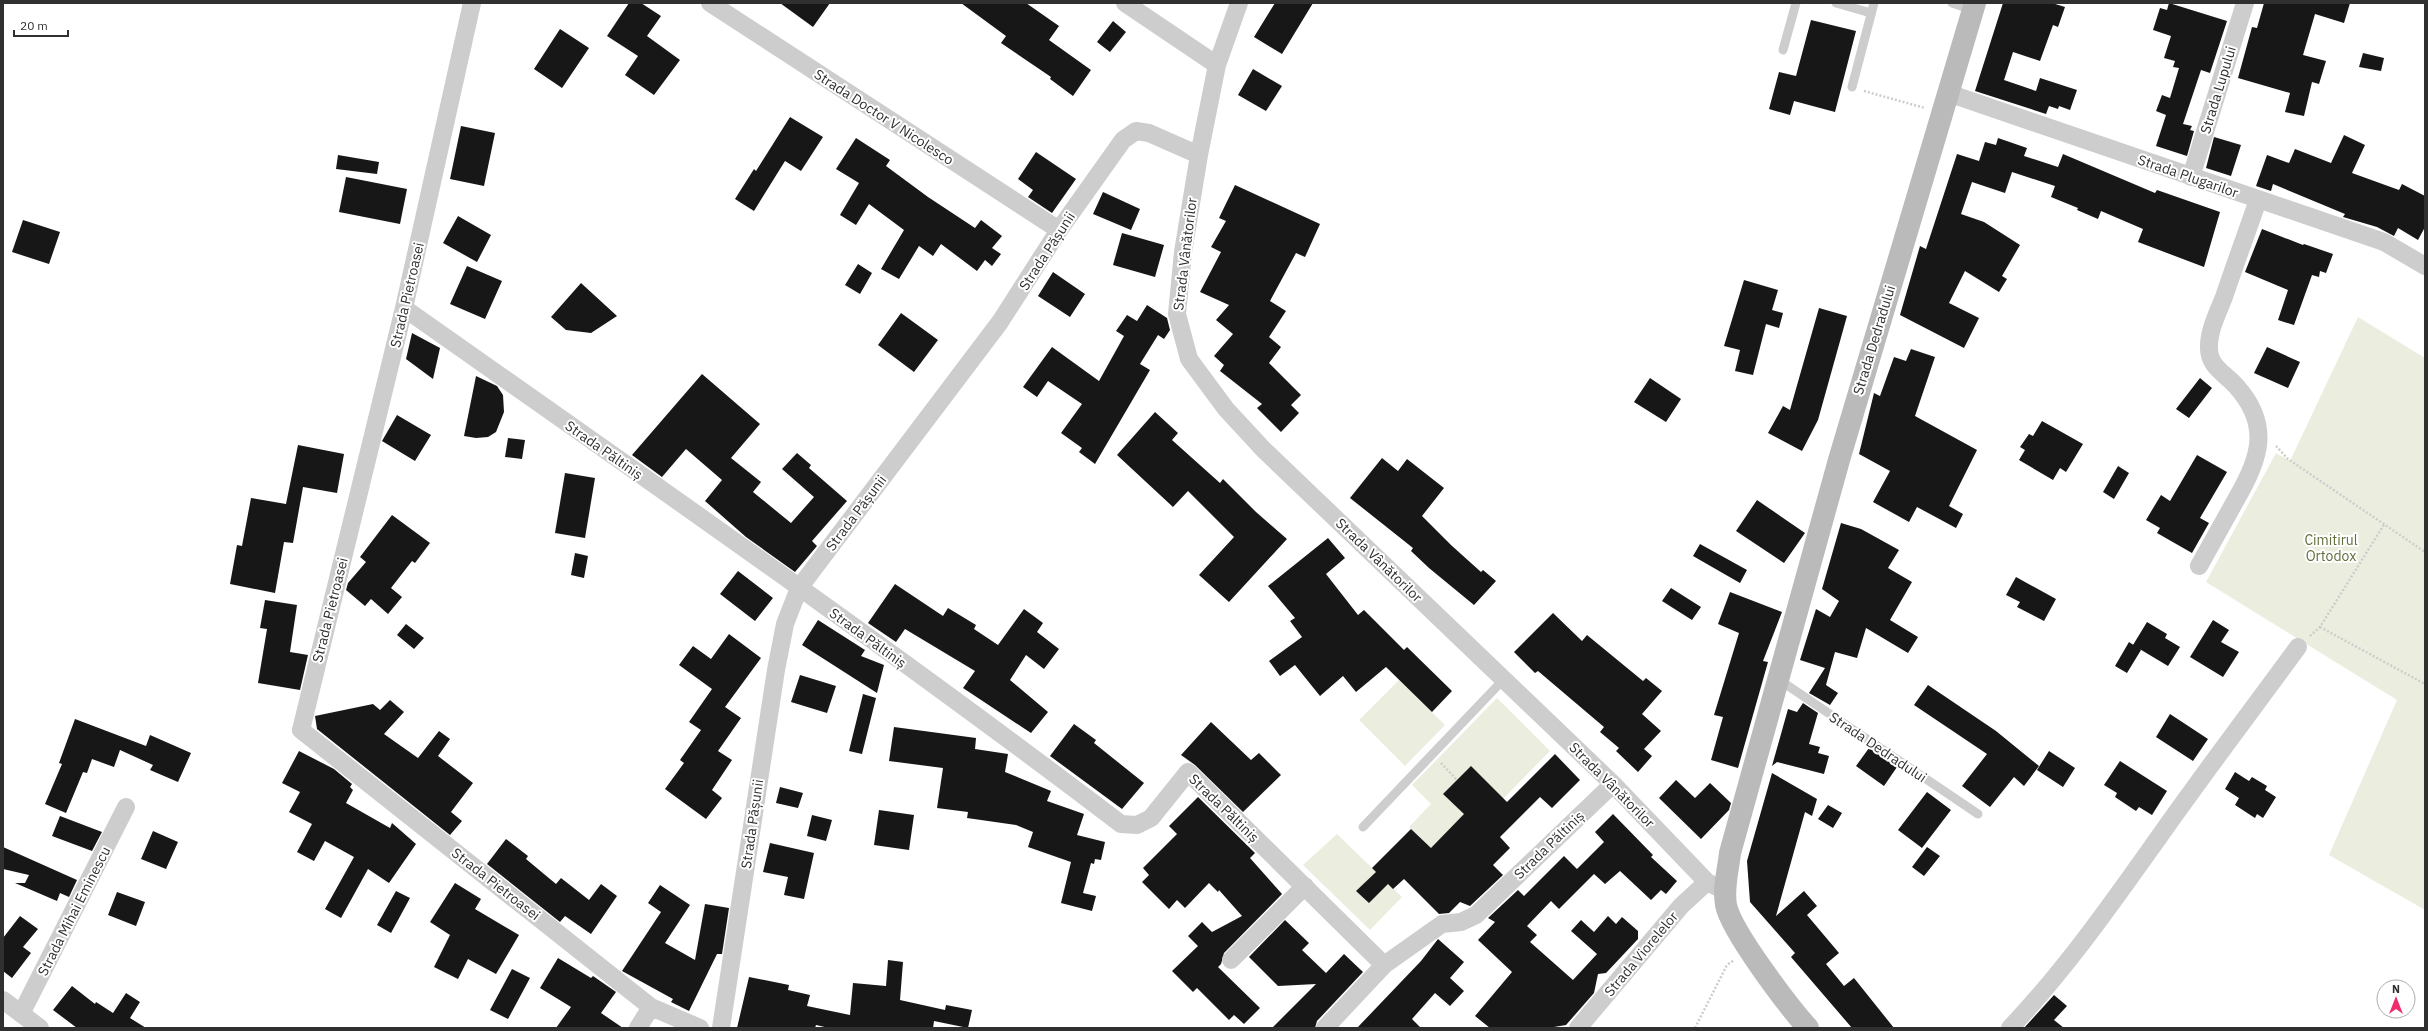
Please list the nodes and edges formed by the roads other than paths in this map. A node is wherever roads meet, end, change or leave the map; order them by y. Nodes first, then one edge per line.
1 (472, 3) edge
2 (710, 3) edge
3 (1125, 3) edge
4 (1239, 3) edge
5 (1796, 3) edge
6 (1836, 3) edge
7 (1874, 3) edge
8 (1952, 3) edge
9 (2245, 3) edge
10 (1974, 6) edge
11 (1871, 13) junction
12 (1783, 50) dead end
13 (1217, 65) junction
14 (1852, 87) road end
15 (1945, 103) junction
16 (1199, 155) junction
17 (2191, 177) junction
18 (2258, 200) junction
19 (1059, 230) junction
20 (2425, 266) edge
21 (404, 308) junction
22 (2199, 566) dead end
23 (799, 588) junction
24 (2298, 647) road end
25 (1504, 679) junction
26 (1778, 679) junction
27 (1612, 784) junction
28 (126, 807) dead end
29 (1978, 814) dead end
30 (1363, 827) dead end
31 (1306, 886) junction
32 (1716, 887) junction
33 (1231, 960) dead end
34 (1384, 965) junction
35 (3, 1000) edge
36 (651, 1007) junction
37 (21, 1014) junction
38 (40, 1028) edge
39 (638, 1028) edge
40 (700, 1028) edge
41 (721, 1028) edge
42 (1325, 1028) edge
43 (1578, 1028) edge
44 (1808, 1028) edge
45 (2010, 1028) edge

1 - 21 street, Strada Pietroasei
2 - 19 street, Strada Doctor V Nicolesco
3 - 13 street
4 - 13 street, Strada Vânătorilor
5 - 12 lane
6 - 11 lane
7 - 11 lane
8 - 10 lane
9 - 17 street, Strada Lupului
10 - 15 main road, Strada Dedradului
11 - 14 lane
13 - 16 street, Strada Vânătorilor
15 - 17 street, Strada Plugarilor
15 - 26 main road, Strada Dedradului
16 - 19 street, Strada Pășunii
16 - 25 street, Strada Vânătorilor
17 - 18 street, Strada Plugarilor
18 - 20 street, Strada Plugarilor
18 - 22 street
19 - 23 street, Strada Pășunii
21 - 23 street, Strada Păltiniș
21 - 36 street, Strada Pietroasei
23 - 31 street, Strada Păltiniș
23 - 41 street, Strada Pășunii
24 - 45 street
25 - 27 street, Strada Vânătorilor
25 - 30 lane
26 - 29 lane, Strada Dedradului
26 - 32 main road, Strada Dedradului
27 - 32 street, Strada Vânătorilor
27 - 34 street, Strada Păltiniș
28 - 37 street, Strada Mihai Eminescu
31 - 33 street
31 - 34 street, Strada Păltiniș
32 - 43 street, Strada Viorelelor
32 - 44 main road
34 - 42 street, Strada Păltiniș
35 - 37 street
36 - 39 street
36 - 40 street, Strada Pietroasei
37 - 38 street

